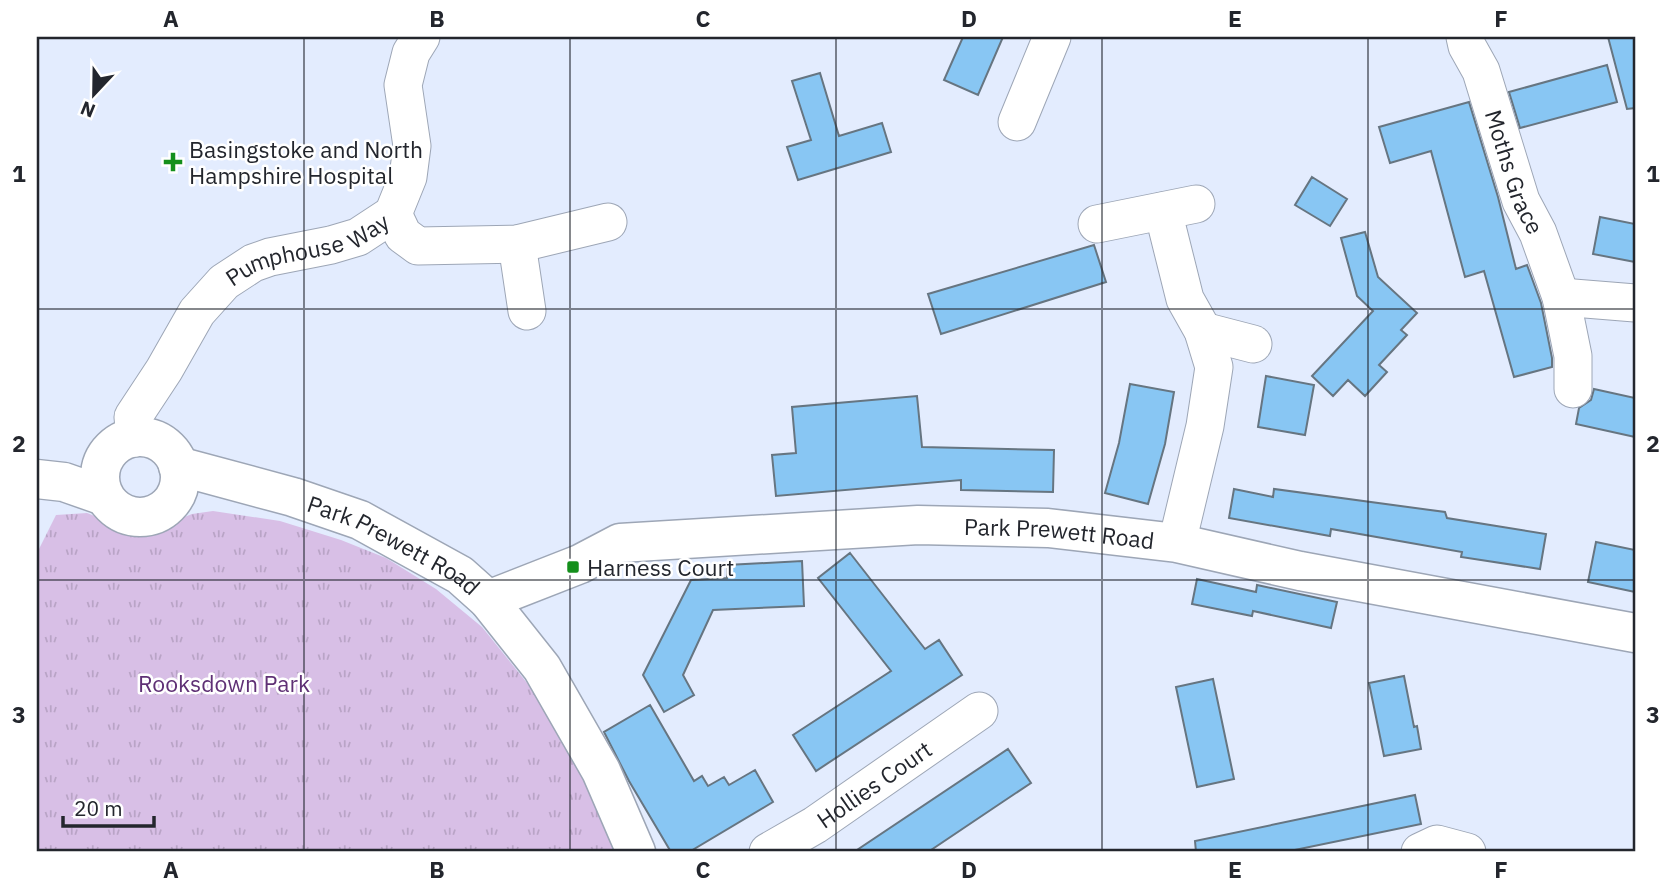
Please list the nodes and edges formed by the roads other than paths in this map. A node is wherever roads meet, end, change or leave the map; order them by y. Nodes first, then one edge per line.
1 (421, 37) edge
2 (1052, 37) edge
3 (1466, 41) edge
4 (1017, 122) dead end
5 (393, 214) junction
6 (608, 222) dead end
7 (1097, 224) dead end
8 (517, 244) junction
9 (1561, 297) junction
10 (1635, 303) edge
11 (527, 311) dead end
12 (1203, 331) junction
13 (1254, 344) dead end
14 (1573, 388) dead end
15 (142, 465) junction
16 (37, 472) edge
17 (37, 478) edge
18 (1177, 543) junction
19 (488, 600) junction
20 (1635, 633) edge
21 (979, 711) dead end
22 (636, 852) edge
23 (768, 852) edge
24 (1420, 852) edge
25 (1467, 852) edge

1 - 5 street, Pumphouse Way
2 - 4 street
3 - 9 street, Moths Grace
5 - 8 street
5 - 15 street, Pumphouse Way
6 - 8 street
7 - 12 street
8 - 11 street
9 - 10 street
9 - 14 street, Moths Grace
12 - 13 street
12 - 18 street
15 - 16 street, Park Prewett Road
15 - 17 street
15 - 19 street, Park Prewett Road
18 - 19 street, Park Prewett Road
18 - 20 street, Park Prewett Road
19 - 22 street, Park Prewett Road
21 - 23 street, Hollies Court
24 - 25 street

